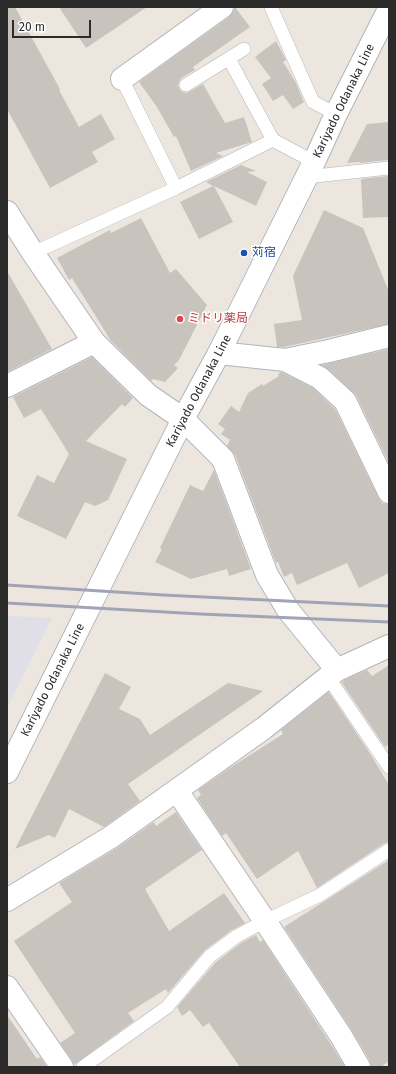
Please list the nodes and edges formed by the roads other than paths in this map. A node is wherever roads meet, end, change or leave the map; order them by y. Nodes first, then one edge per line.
1 (222, 7) edge
2 (271, 7) edge
3 (389, 9) edge
4 (244, 49) dead end
5 (229, 59) junction
6 (122, 79) joint
7 (186, 85) dead end
8 (336, 114) junction
9 (273, 140) junction
10 (389, 168) edge
11 (310, 170) junction
12 (176, 188) junction
13 (7, 212) edge
14 (33, 253) junction
15 (389, 336) edge
16 (94, 342) junction
17 (220, 353) junction
18 (285, 360) junction
19 (7, 386) edge
20 (183, 419) junction
21 (389, 492) edge
22 (389, 646) edge
23 (333, 673) junction
24 (389, 767) edge
25 (7, 772) edge
26 (177, 791) junction
27 (389, 850) edge
28 (7, 900) edge
29 (265, 921) junction
30 (7, 987) edge
31 (62, 1067) edge
32 (83, 1067) edge
33 (359, 1067) edge

1 - 6 street
2 - 8 lane
3 - 8 street, Kariyado Odanaka Line
4 - 5 lane
5 - 7 lane
5 - 9 lane
6 - 12 lane
8 - 11 street, Kariyado Odanaka Line
9 - 11 lane
9 - 12 lane
10 - 11 lane
11 - 17 street, Kariyado Odanaka Line
12 - 14 lane
13 - 14 street
14 - 16 street
15 - 18 street
16 - 19 street
16 - 20 street
17 - 18 street
17 - 20 street, Kariyado Odanaka Line
18 - 21 street
20 - 23 street
20 - 25 street, Kariyado Odanaka Line
22 - 23 street
23 - 24 lane
23 - 26 street
26 - 28 street
26 - 29 street
27 - 29 lane
29 - 32 lane
29 - 33 street
30 - 31 street

